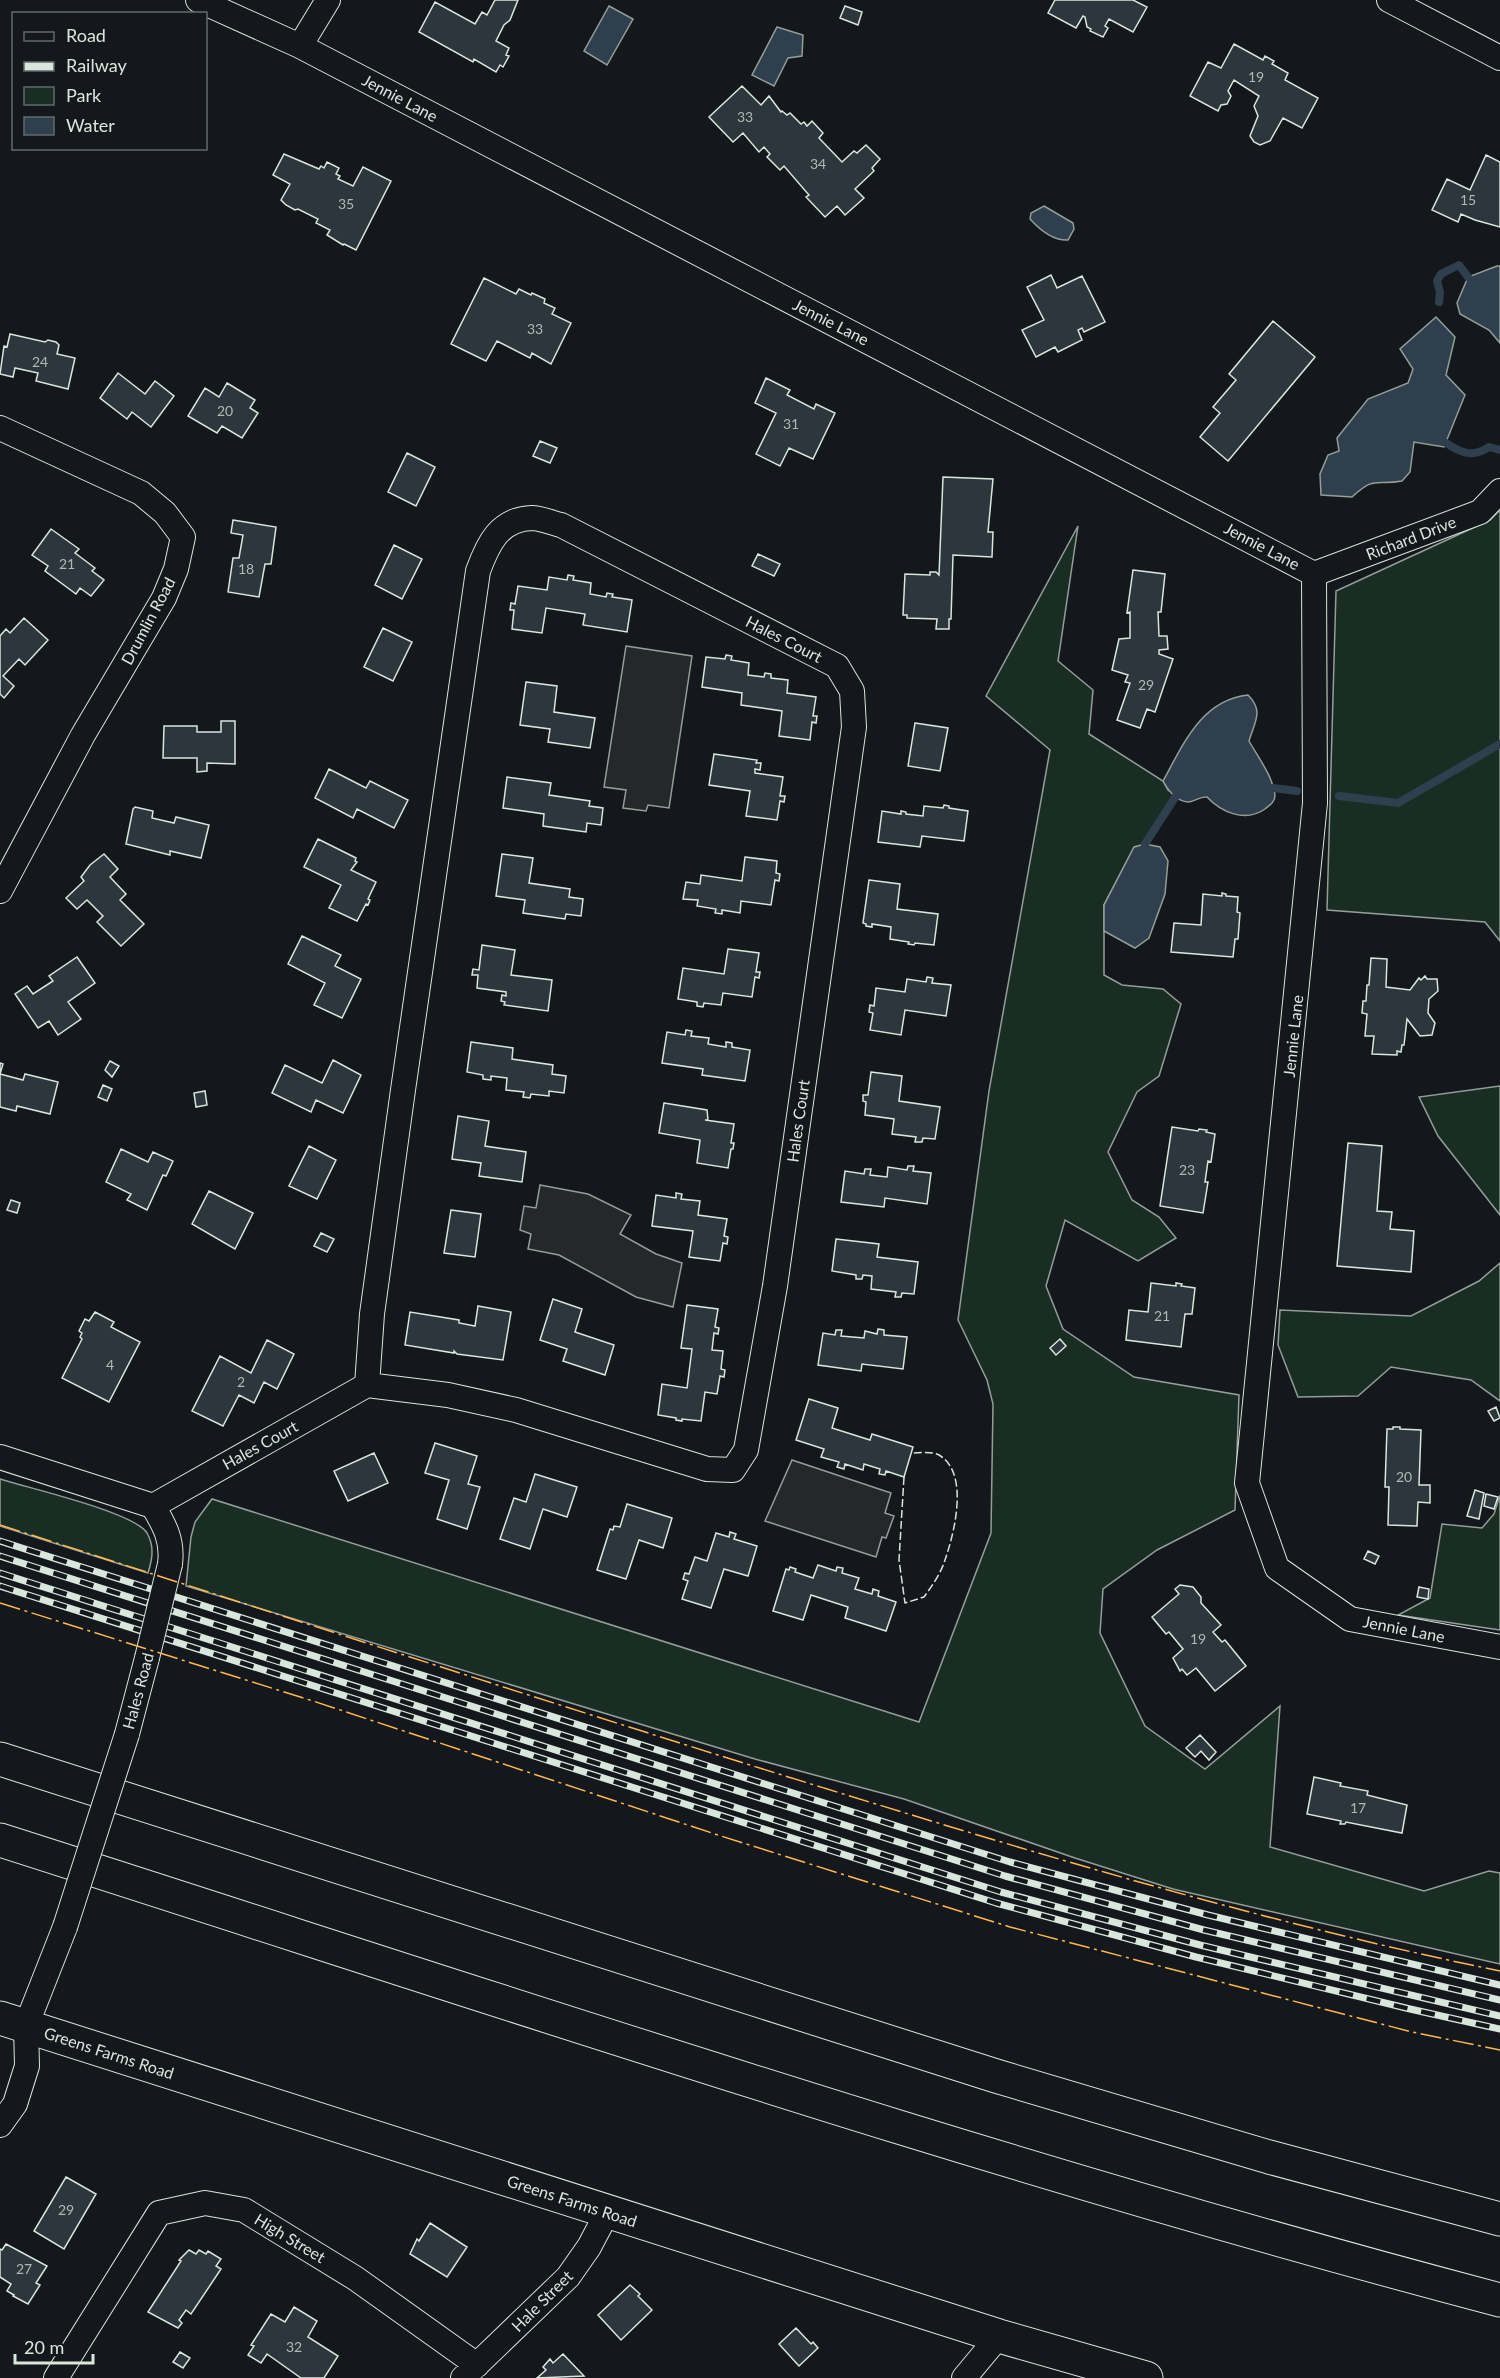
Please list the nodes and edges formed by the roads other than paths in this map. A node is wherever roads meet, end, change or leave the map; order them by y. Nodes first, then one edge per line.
1 (198, 0) edge
2 (328, 0) edge
3 (1389, 0) edge
4 (300, 46) junction
5 (1500, 58) edge
6 (0, 428) edge
7 (1500, 491) edge
8 (1314, 574) junction
9 (0, 891) edge
10 (367, 1384) junction
11 (0, 1457) edge
12 (153, 1506) junction
13 (1500, 1647) edge
14 (0, 1759) edge
15 (0, 1840) edge
16 (13, 2022) edge
17 (0, 2125) edge
18 (607, 2213) junction
19 (1500, 2219) edge
20 (1500, 2300) edge
21 (999, 2336) junction
22 (470, 2371) edge
23 (57, 2378) edge
24 (964, 2378) edge
25 (1146, 2378) edge

1 - 4 street, Jennie Lane
2 - 4 street
3 - 5 street
4 - 8 street, Jennie Lane
6 - 9 street, Drumlin Road
7 - 8 street, Richard Drive
8 - 13 street, Jennie Lane
10 - 10 street, Hales Court
10 - 12 street, Hales Court
11 - 12 street
12 - 16 street, Hales Road, bridge
14 - 19 main road
15 - 20 main road
16 - 17 street
16 - 18 main road, Greens Farms Road
18 - 21 main road, Greens Farms Road
18 - 22 street, Hale Street
21 - 24 street
21 - 25 main road, Greens Farms Road
22 - 23 street, High Street

